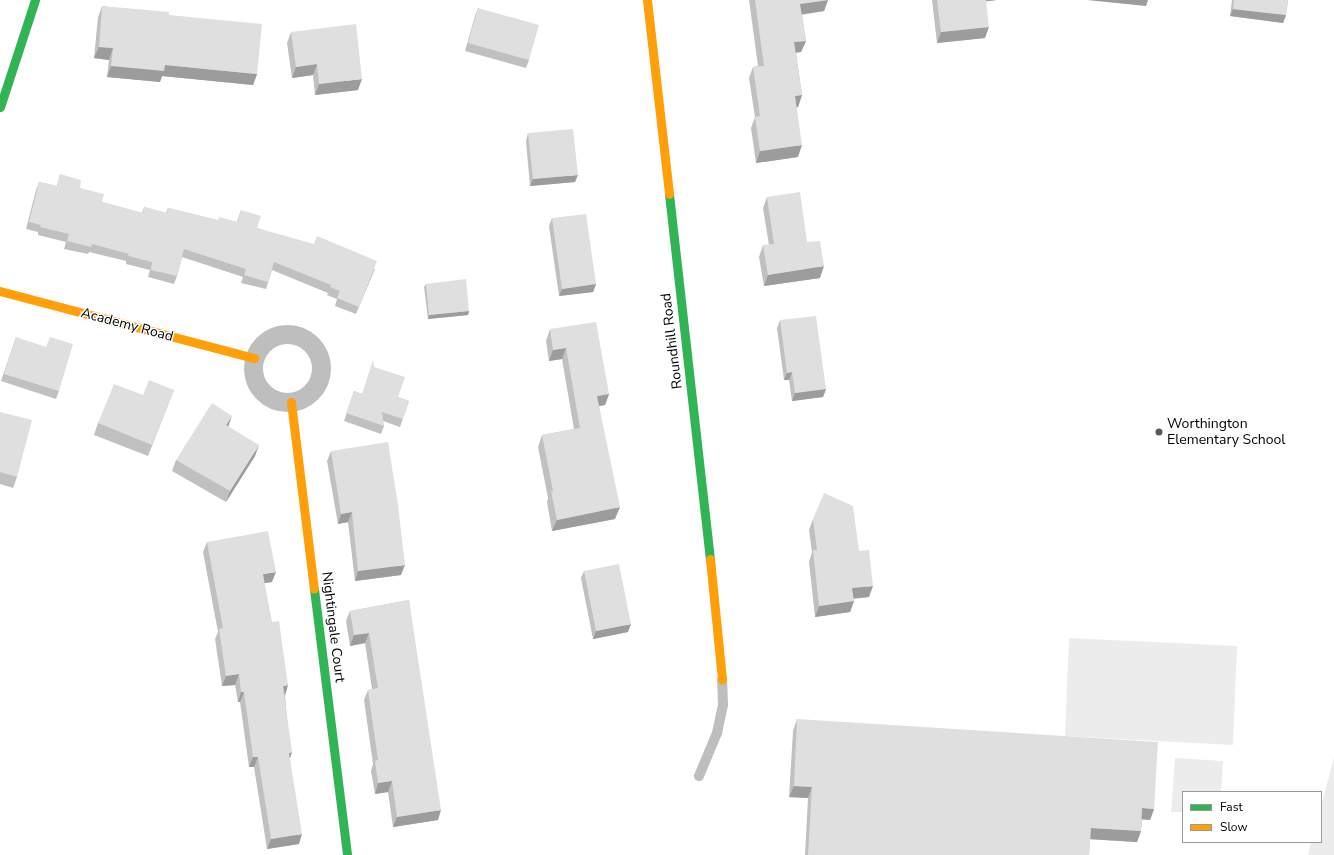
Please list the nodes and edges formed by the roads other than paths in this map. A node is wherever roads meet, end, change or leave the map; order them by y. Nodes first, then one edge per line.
1 (35, 0) edge
2 (647, 0) edge
3 (0, 107) edge
4 (0, 291) edge
5 (254, 358) junction
6 (291, 402) junction
7 (722, 679) joint
8 (699, 776) dead end
9 (347, 855) edge

1 - 3 street
2 - 7 street, Roundhill Road
4 - 5 street, Academy Road
5 - 6 street
5 - 6 street
6 - 9 street, Nightingale Court
7 - 8 lane

